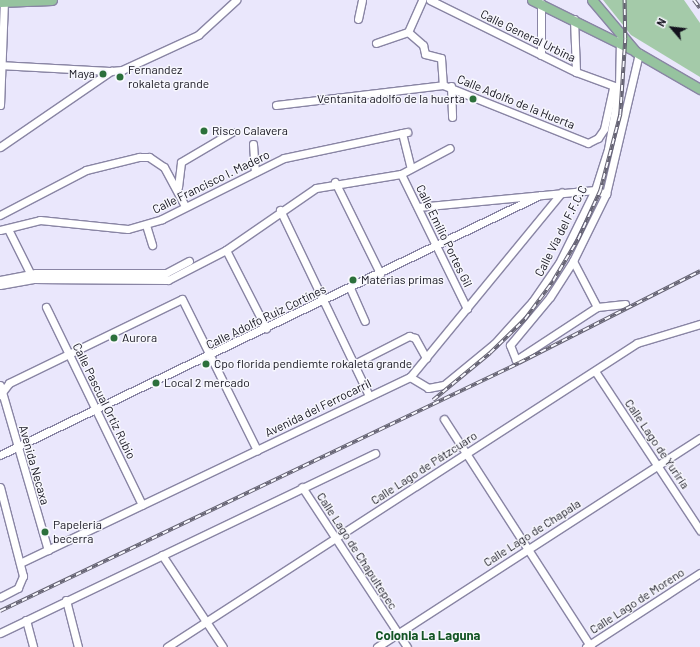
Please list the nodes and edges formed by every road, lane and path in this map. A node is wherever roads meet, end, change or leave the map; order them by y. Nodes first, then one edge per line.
1 (52, 0) edge
2 (236, 0) edge
3 (362, 0) edge
4 (422, 0) edge
5 (430, 0) edge
6 (592, 0) edge
7 (2, 2) edge
8 (537, 2) edge
9 (358, 19) dead end
10 (574, 19) junction
11 (408, 32) junction
12 (620, 34) junction
13 (376, 43) dead end
14 (621, 46) junction
15 (637, 53) junction
16 (541, 55) junction
17 (1, 65) edge
18 (111, 71) junction
19 (576, 72) junction
20 (447, 86) junction
21 (616, 87) junction
22 (700, 89) edge
23 (0, 105) edge
24 (276, 105) dead end
25 (452, 117) dead end
26 (232, 132) dead end
27 (253, 144) dead end
28 (0, 147) edge
29 (450, 148) dead end
30 (411, 168) junction
31 (255, 172) junction
32 (401, 174) junction
33 (335, 182) junction
34 (178, 187) junction
35 (43, 189) dead end
36 (595, 190) junction
37 (562, 192) junction
38 (606, 194) junction
39 (540, 195) junction
40 (185, 206) junction
41 (418, 207) junction
42 (280, 210) junction
43 (0, 212) edge
44 (0, 215) edge
45 (146, 225) junction
46 (8, 229) junction
47 (0, 230) edge
48 (152, 245) dead end
49 (436, 246) junction
50 (226, 250) junction
51 (189, 261) dead end
52 (573, 261) junction
53 (30, 273) junction
54 (380, 273) junction
55 (0, 280) edge
56 (0, 285) edge
57 (350, 288) junction
58 (323, 301) junction
59 (625, 304) dead end
60 (46, 307) dead end
61 (597, 307) junction
62 (467, 309) junction
63 (365, 321) dead end
64 (700, 324) edge
65 (266, 328) junction
66 (68, 354) junction
67 (210, 356) junction
68 (426, 358) junction
69 (354, 364) junction
70 (595, 371) junction
71 (410, 377) junction
72 (0, 385) edge
73 (1, 395) edge
74 (369, 396) junction
75 (95, 410) junction
76 (444, 419) dead end
77 (700, 438) edge
78 (18, 448) junction
79 (257, 450) junction
80 (375, 453) dead end
81 (465, 454) junction
82 (0, 455) edge
83 (657, 466) junction
84 (0, 487) edge
85 (302, 487) junction
86 (142, 505) junction
87 (700, 530) edge
88 (336, 538) junction
89 (528, 549) junction
90 (48, 550) junction
91 (162, 554) junction
92 (20, 563) junction
93 (700, 573) edge
94 (0, 597) edge
95 (66, 600) junction
96 (26, 620) junction
97 (206, 621) junction
98 (0, 633) edge
99 (398, 633) junction
100 (589, 646) edge
101 (33, 647) edge
102 (78, 647) edge
103 (167, 647) edge
104 (223, 647) edge
105 (377, 647) edge
106 (407, 647) edge

1 - 7 main road
2 - 18 street
3 - 9 street
4 - 11 street
5 - 16 street, Calle General Urbina
6 - 12 main road
7 - 17 street
8 - 10 main road
8 - 16 street
10 - 14 main road
10 - 19 street
11 - 13 street
11 - 20 street
12 - 14 street, Calle Vía del F.F.C.C
12 - 15 main road
14 - 15 main road
14 - 21 street, Calle Vía del F.F.C.C
15 - 22 main road
15 - 38 street, Calle Vía del F.F.C.C
16 - 19 street, Calle General Urbina
17 - 18 street
17 - 23 street
18 - 28 street
19 - 21 street, Calle General Urbina
20 - 21 street, Calle Adolfo de la Huerta
20 - 24 street, Calle Adolfo de la Huerta
20 - 25 street
21 - 36 street, Calle Vía del F.F.C.C
26 - 34 street
27 - 31 street
29 - 30 street
30 - 31 street, Calle Francisco I. Madero
30 - 32 street
31 - 40 street, Calle Francisco I. Madero
32 - 33 street
32 - 41 street, Calle Emilio Portes Gil
33 - 42 street
33 - 54 street
34 - 40 street
34 - 44 street
35 - 43 street
36 - 37 street
36 - 38 street
36 - 71 street, Calle Vía del F.F.C.C
37 - 39 street
37 - 62 street, Avenida del Ferrocarril
38 - 52 street, Calle Vía del F.F.C.C
39 - 41 street
39 - 49 street, Calle Adolfo Ruiz Cortínes
40 - 45 street, Calle Francisco I. Madero
41 - 49 street, Calle Emilio Portes Gil
42 - 50 street
42 - 58 street
45 - 46 street, Calle Francisco I. Madero
45 - 48 street
46 - 47 street, Calle Francisco I. Madero
46 - 53 street
49 - 54 street, Calle Adolfo Ruiz Cortínes
49 - 62 street, Calle Emilio Portes Gil
50 - 56 street
50 - 65 street
51 - 53 street
52 - 61 street
52 - 61 street, Calle Vía del F.F.C.C
53 - 55 street
54 - 57 street, Calle Adolfo Ruiz Cortínes
57 - 58 street, Calle Adolfo Ruiz Cortínes
57 - 63 street
58 - 65 street, Calle Adolfo Ruiz Cortínes
58 - 69 street
59 - 61 street
60 - 66 street, Calle Pascual Ortiz Rubio
62 - 68 street, Avenida del Ferrocarril
64 - 70 street, Calle Lago de Pátzcuaro
65 - 67 street, Calle Adolfo Ruiz Cortínes
66 - 67 street
66 - 73 street
66 - 75 street, Calle Pascual Ortiz Rubio
67 - 75 street, Calle Adolfo Ruiz Cortínes
67 - 79 street
68 - 69 street
68 - 71 street, Avenida del Ferrocarril
69 - 74 street
70 - 81 street, Calle Lago de Pátzcuaro
70 - 83 street, Calle Lago de Yuriria
71 - 74 street, Avenida del Ferrocarril
72 - 73 street, Avenida Necaxa
73 - 78 street, Avenida Necaxa
74 - 79 street, Avenida del Ferrocarril
75 - 78 street, Calle Adolfo Ruiz Cortínes
75 - 86 street, Calle Pascual Ortiz Rubio
76 - 81 street
77 - 83 street, Calle Lago de Chapala
78 - 82 street, Calle Adolfo Ruiz Cortínes
78 - 90 street, Avenida Necaxa
79 - 86 street, Avenida del Ferrocarril
80 - 85 street
81 - 88 street, Calle Lago de Pátzcuaro
81 - 89 street
83 - 87 street, Calle Lago de Yuriria
83 - 89 street, Calle Lago de Chapala
84 - 92 street
85 - 88 street, Calle Lago de Chapultepec
85 - 91 street
86 - 90 street, Avenida del Ferrocarril
88 - 97 street, Calle Lago de Pátzcuaro
88 - 99 street, Calle Lago de Chapultepec
89 - 99 street, Calle Lago de Chapala
89 - 100 street
90 - 92 street, Avenida del Ferrocarril
91 - 95 street
91 - 97 street
92 - 94 street
93 - 100 street, Calle Lago de Moreno
95 - 96 street
95 - 102 street
96 - 98 street
96 - 101 street
97 - 103 street, Calle Lago de Pátzcuaro
97 - 104 street
99 - 105 street, Calle Lago de Chapala
99 - 106 street, Calle Lago de Chapultepec

